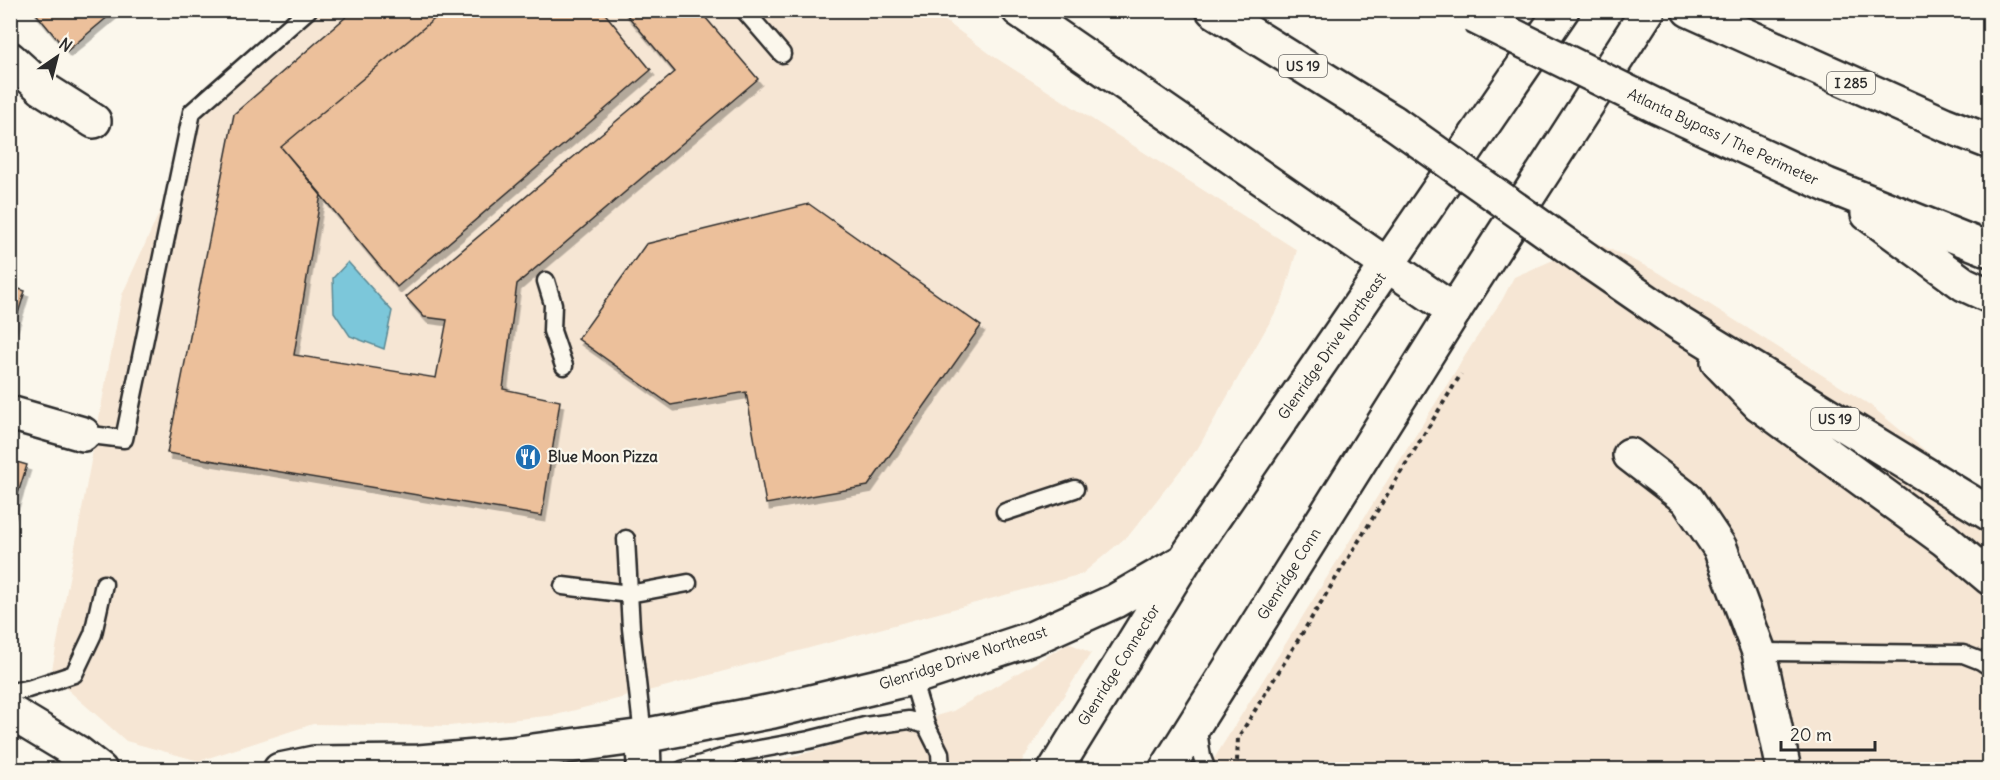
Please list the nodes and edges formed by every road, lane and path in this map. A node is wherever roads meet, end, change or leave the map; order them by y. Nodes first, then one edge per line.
1 (308, 10) edge
2 (744, 10) edge
3 (1019, 10) edge
4 (1213, 10) edge
5 (1562, 10) edge
6 (1648, 10) edge
7 (1468, 13) edge
8 (1702, 16) edge
9 (782, 54) dead end
10 (10, 59) edge
11 (94, 121) dead end
12 (1989, 142) edge
13 (1827, 185) junction
14 (1989, 250) edge
15 (1388, 266) junction
16 (546, 280) dead end
17 (1989, 296) edge
18 (1454, 311) junction
19 (1680, 324) junction
20 (564, 366) dead end
21 (1461, 374) dead end
22 (10, 413) edge
23 (83, 434) joint
24 (1630, 456) dead end
25 (1076, 489) dead end
26 (1005, 512) dead end
27 (1989, 514) edge
28 (626, 539) dead end
29 (1184, 561) junction
30 (1989, 578) edge
31 (688, 583) dead end
32 (104, 584) dead end
33 (563, 586) dead end
34 (629, 594) junction
35 (1759, 652) junction
36 (1989, 667) edge
37 (912, 678) junction
38 (10, 692) edge
39 (10, 712) edge
40 (1196, 722) junction
41 (926, 725) junction
42 (643, 736) junction
43 (100, 770) edge
44 (280, 770) edge
45 (644, 770) edge
46 (682, 770) edge
47 (941, 770) edge
48 (1055, 770) edge
49 (1166, 770) edge
50 (1207, 770) edge
51 (1235, 770) edge
52 (1784, 770) edge

1 - 23 lane
2 - 9 lane
3 - 15 main road
4 - 19 main road, US 19, bridge
5 - 15 main road, Glenridge Drive Northeast
6 - 18 main road
7 - 13 main road, Atlanta Bypass / The Perimeter, bridge
8 - 12 main road, I 285
10 - 11 main road
13 - 14 main road, Atlanta Bypass / The Perimeter
13 - 17 main road
15 - 18 main road
15 - 29 main road, Glenridge Drive Northeast
16 - 20 lane
18 - 40 main road, Glenridge Conn
19 - 27 main road, US 19
19 - 30 main road
21 - 51 path
22 - 23 main road
24 - 35 main road
25 - 26 lane
28 - 34 lane
29 - 37 main road, Glenridge Drive Northeast
29 - 48 main road, Glenridge Connector
31 - 34 lane
32 - 38 lane
33 - 34 lane
34 - 42 lane
35 - 36 lane
35 - 52 main road
37 - 41 lane
37 - 42 main road, Glenridge Drive Northeast
39 - 43 main road
40 - 49 main road
40 - 50 lane
41 - 46 lane
41 - 47 lane
42 - 44 main road, Glenridge Drive Northeast
42 - 45 main road

